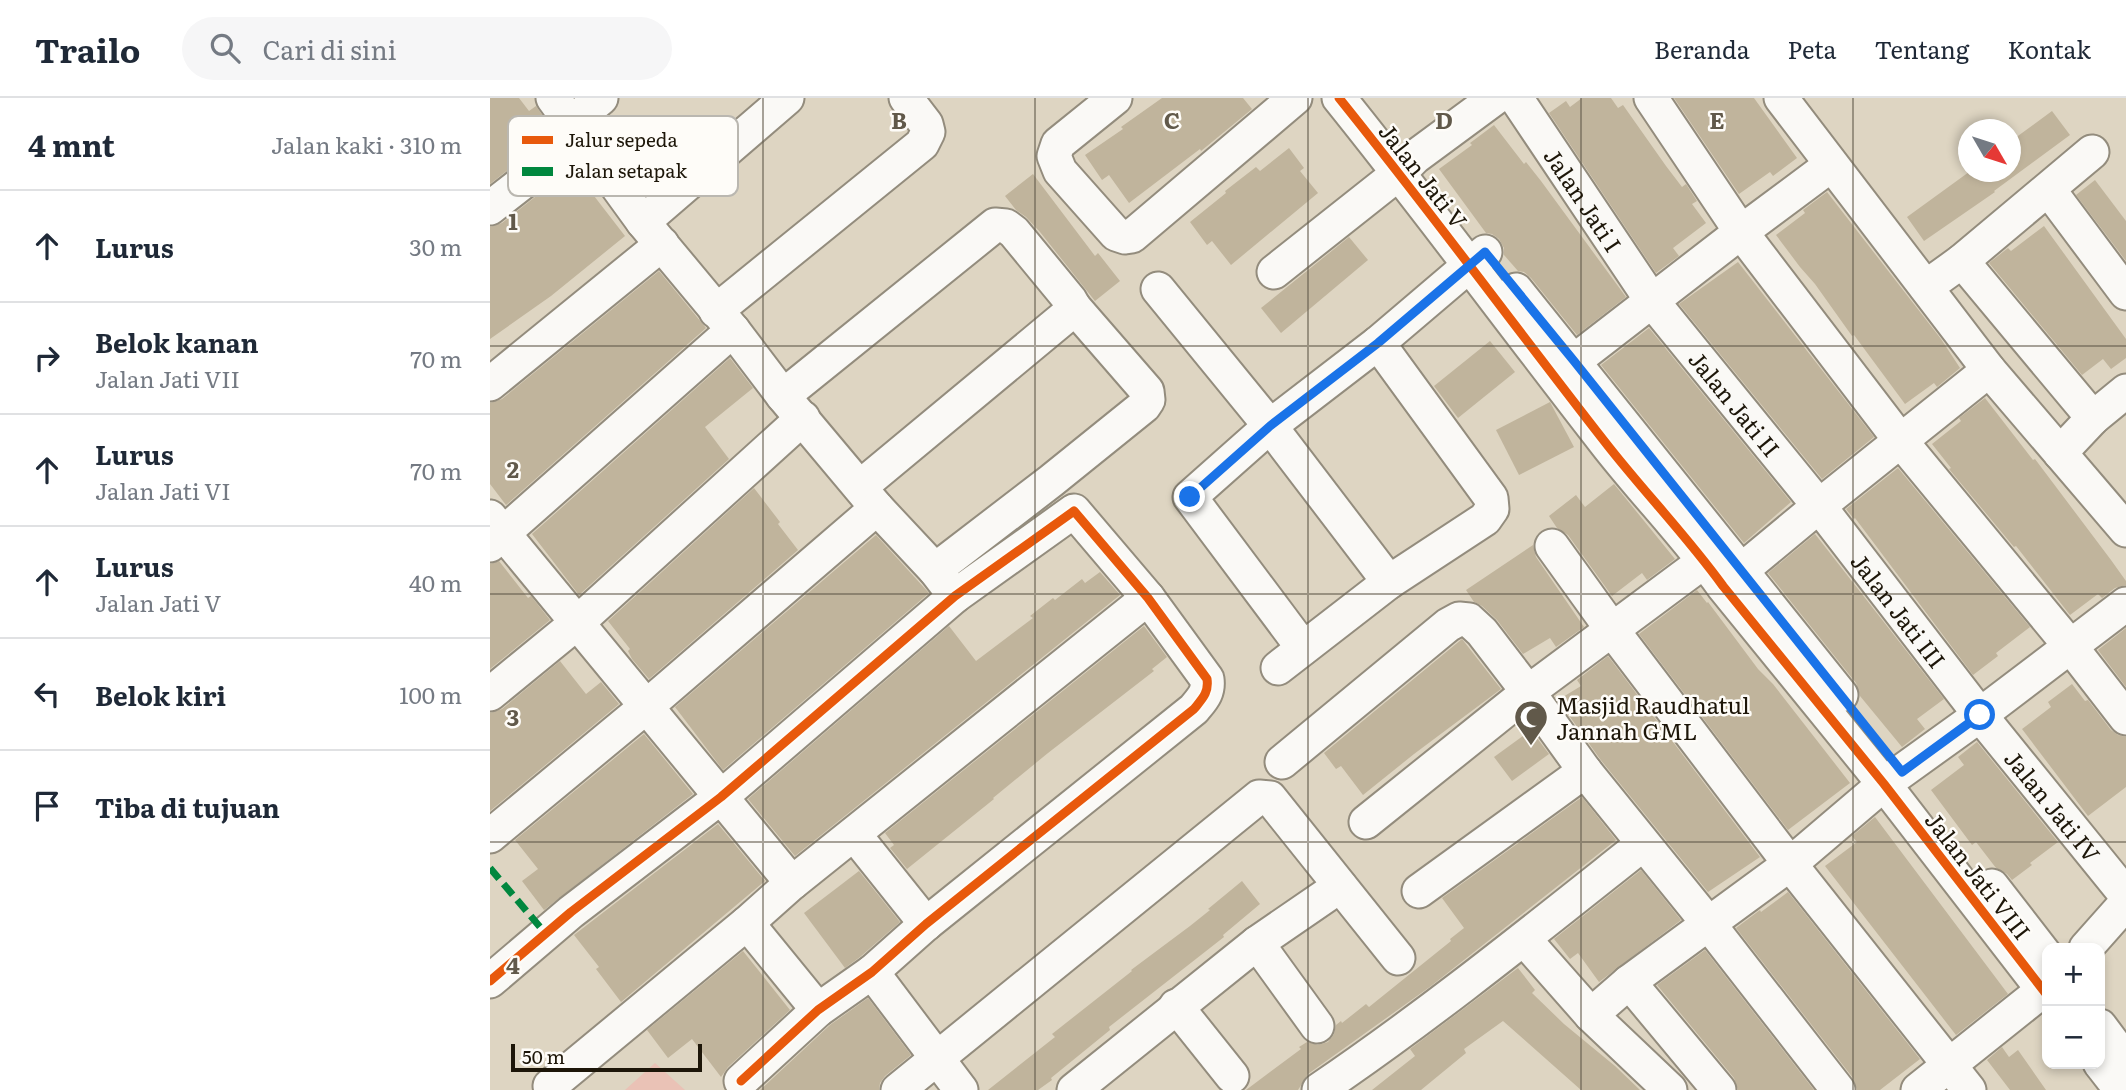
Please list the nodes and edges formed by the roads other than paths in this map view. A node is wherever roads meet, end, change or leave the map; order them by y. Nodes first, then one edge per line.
1 (601, 98) edge
2 (787, 98) edge
3 (906, 98) edge
4 (1115, 98) edge
5 (1295, 98) edge
6 (1339, 98) edge
7 (1365, 98) edge
8 (1495, 98) edge
9 (1516, 98) edge
10 (1651, 98) edge
11 (1781, 98) edge
12 (573, 116) edge
13 (738, 147) edge
14 (2092, 152) dead end
15 (1407, 165) junction
16 (1831, 165) junction
17 (508, 187) edge
18 (2049, 190) junction
19 (625, 196) edge
20 (689, 196) edge
21 (490, 208) edge
22 (1741, 232) junction
23 (652, 233) junction
24 (1477, 258) junction
25 (1962, 261) junction
26 (1274, 272) dead end
27 (1926, 287) junction
28 (1158, 289) dead end
29 (2126, 293) edge
30 (1652, 301) junction
31 (1074, 307) junction
32 (724, 320) junction
33 (1378, 343) junction
34 (1564, 369) junction
35 (1989, 370) junction
36 (491, 381) edge
37 (2126, 391) edge
38 (793, 407) junction
39 (2093, 418) junction
40 (1270, 426) junction
41 (1900, 440) junction
42 (2060, 453) junction
43 (1051, 481) junction
44 (869, 498) junction
45 (1819, 506) junction
46 (1074, 511) junction
47 (2126, 530) edge
48 (495, 532) edge
49 (1552, 546) dead end
50 (1723, 566) junction
51 (935, 570) junction
52 (1389, 582) junction
53 (955, 596) junction
54 (1147, 598) junction
55 (2126, 604) edge
56 (578, 622) junction
57 (1612, 630) junction
58 (2071, 647) junction
59 (1528, 692) junction
60 (490, 694) edge
61 (647, 706) junction
62 (1980, 715) junction
63 (2126, 718) edge
64 (1282, 762) dead end
65 (1585, 771) junction
66 (1893, 778) junction
67 (721, 797) junction
68 (1366, 822) dead end
69 (854, 834) junction
70 (490, 836) edge
71 (1643, 844) junction
72 (1790, 864) junction
73 (792, 883) junction
74 (1340, 886) junction
75 (1419, 891) dead end
76 (2126, 895) edge
77 (2126, 903) edge
78 (747, 923) junction
79 (1708, 923) junction
80 (926, 924) junction
81 (1524, 939) junction
82 (1257, 943) junction
83 (2090, 943) edge
84 (2042, 951) edge
85 (1398, 958) dead end
86 (872, 972) junction
87 (490, 981) edge
88 (1629, 982) junction
89 (2042, 985) edge
90 (2042, 995) edge
91 (1176, 1006) junction
92 (818, 1010) junction
93 (1591, 1015) junction
94 (1317, 1026) dead end
95 (2105, 1033) edge
96 (936, 1058) junction
97 (1365, 1059) junction
98 (2126, 1061) edge
99 (2105, 1069) edge
100 (1232, 1076) dead end
101 (1959, 1078) edge
102 (741, 1080) dead end
103 (1094, 1084) edge
104 (550, 1086) dead end
105 (898, 1090) edge
106 (961, 1090) edge
107 (1320, 1090) edge
108 (1340, 1090) edge
109 (1670, 1090) edge
110 (1719, 1090) edge
111 (1838, 1090) edge
112 (1918, 1090) edge
113 (2121, 1090) edge

1 - 12 street
2 - 13 street
3 - 32 street
4 - 5 street
6 - 15 street, Jalan Jati V
7 - 15 street, Jalan Jati V
8 - 15 street
9 - 30 street, Jalan Jati I
10 - 22 street
11 - 16 street
14 - 18 street
15 - 24 street, Jalan Jati V
15 - 26 street
16 - 22 street
16 - 27 street
17 - 21 street
18 - 25 street
18 - 29 street
19 - 23 street
20 - 23 street
22 - 30 street
22 - 41 street
23 - 32 street
23 - 36 street
24 - 33 street
24 - 34 street, Jalan Jati V
25 - 27 street
25 - 39 street
27 - 35 street
28 - 40 street
30 - 34 street
30 - 45 street, Jalan Jati II
31 - 38 street
31 - 43 street
31 - 44 street
32 - 38 street
32 - 48 street
33 - 40 street
33 - 52 street
34 - 50 street, Jalan Jati V
35 - 41 street
35 - 42 street
37 - 39 street
38 - 44 street
38 - 56 street
39 - 42 street
40 - 52 street
40 - 52 street
41 - 45 street
41 - 58 street
42 - 47 street
43 - 46 street
43 - 51 street
44 - 51 street
44 - 61 street
45 - 50 street
45 - 62 street, Jalan Jati III
46 - 53 street
46 - 54 street
48 - 56 street
49 - 57 street
50 - 57 street
50 - 66 street, Jalan Jati V
51 - 53 street
53 - 67 street
54 - 69 street
54 - 80 street
55 - 58 street
56 - 60 street
56 - 61 street
57 - 59 street
57 - 72 street
58 - 62 street
58 - 63 street
59 - 64 street
59 - 65 street
59 - 68 street
61 - 67 street
61 - 70 street
62 - 66 street
62 - 76 street, Jalan Jati IV
65 - 71 street
65 - 75 street
66 - 72 street
66 - 84 street, Jalan Jati VIII
66 - 89 street, Jalan Jati VIII
67 - 73 street
67 - 87 street
69 - 73 street
69 - 80 street
71 - 79 street
71 - 81 street
72 - 79 street
72 - 101 street
73 - 78 street
74 - 82 street
74 - 85 street
74 - 96 street
77 - 83 street
78 - 92 street
78 - 104 street
79 - 88 street
79 - 111 street
80 - 86 street
81 - 93 street
81 - 97 street
82 - 91 street
82 - 94 street
86 - 92 street
86 - 96 street
88 - 93 street
88 - 110 street
90 - 101 street
91 - 100 street
91 - 103 street
92 - 102 street
93 - 109 street
95 - 98 street
96 - 105 street
96 - 106 street
97 - 107 street
97 - 108 street
99 - 113 street
101 - 112 street

